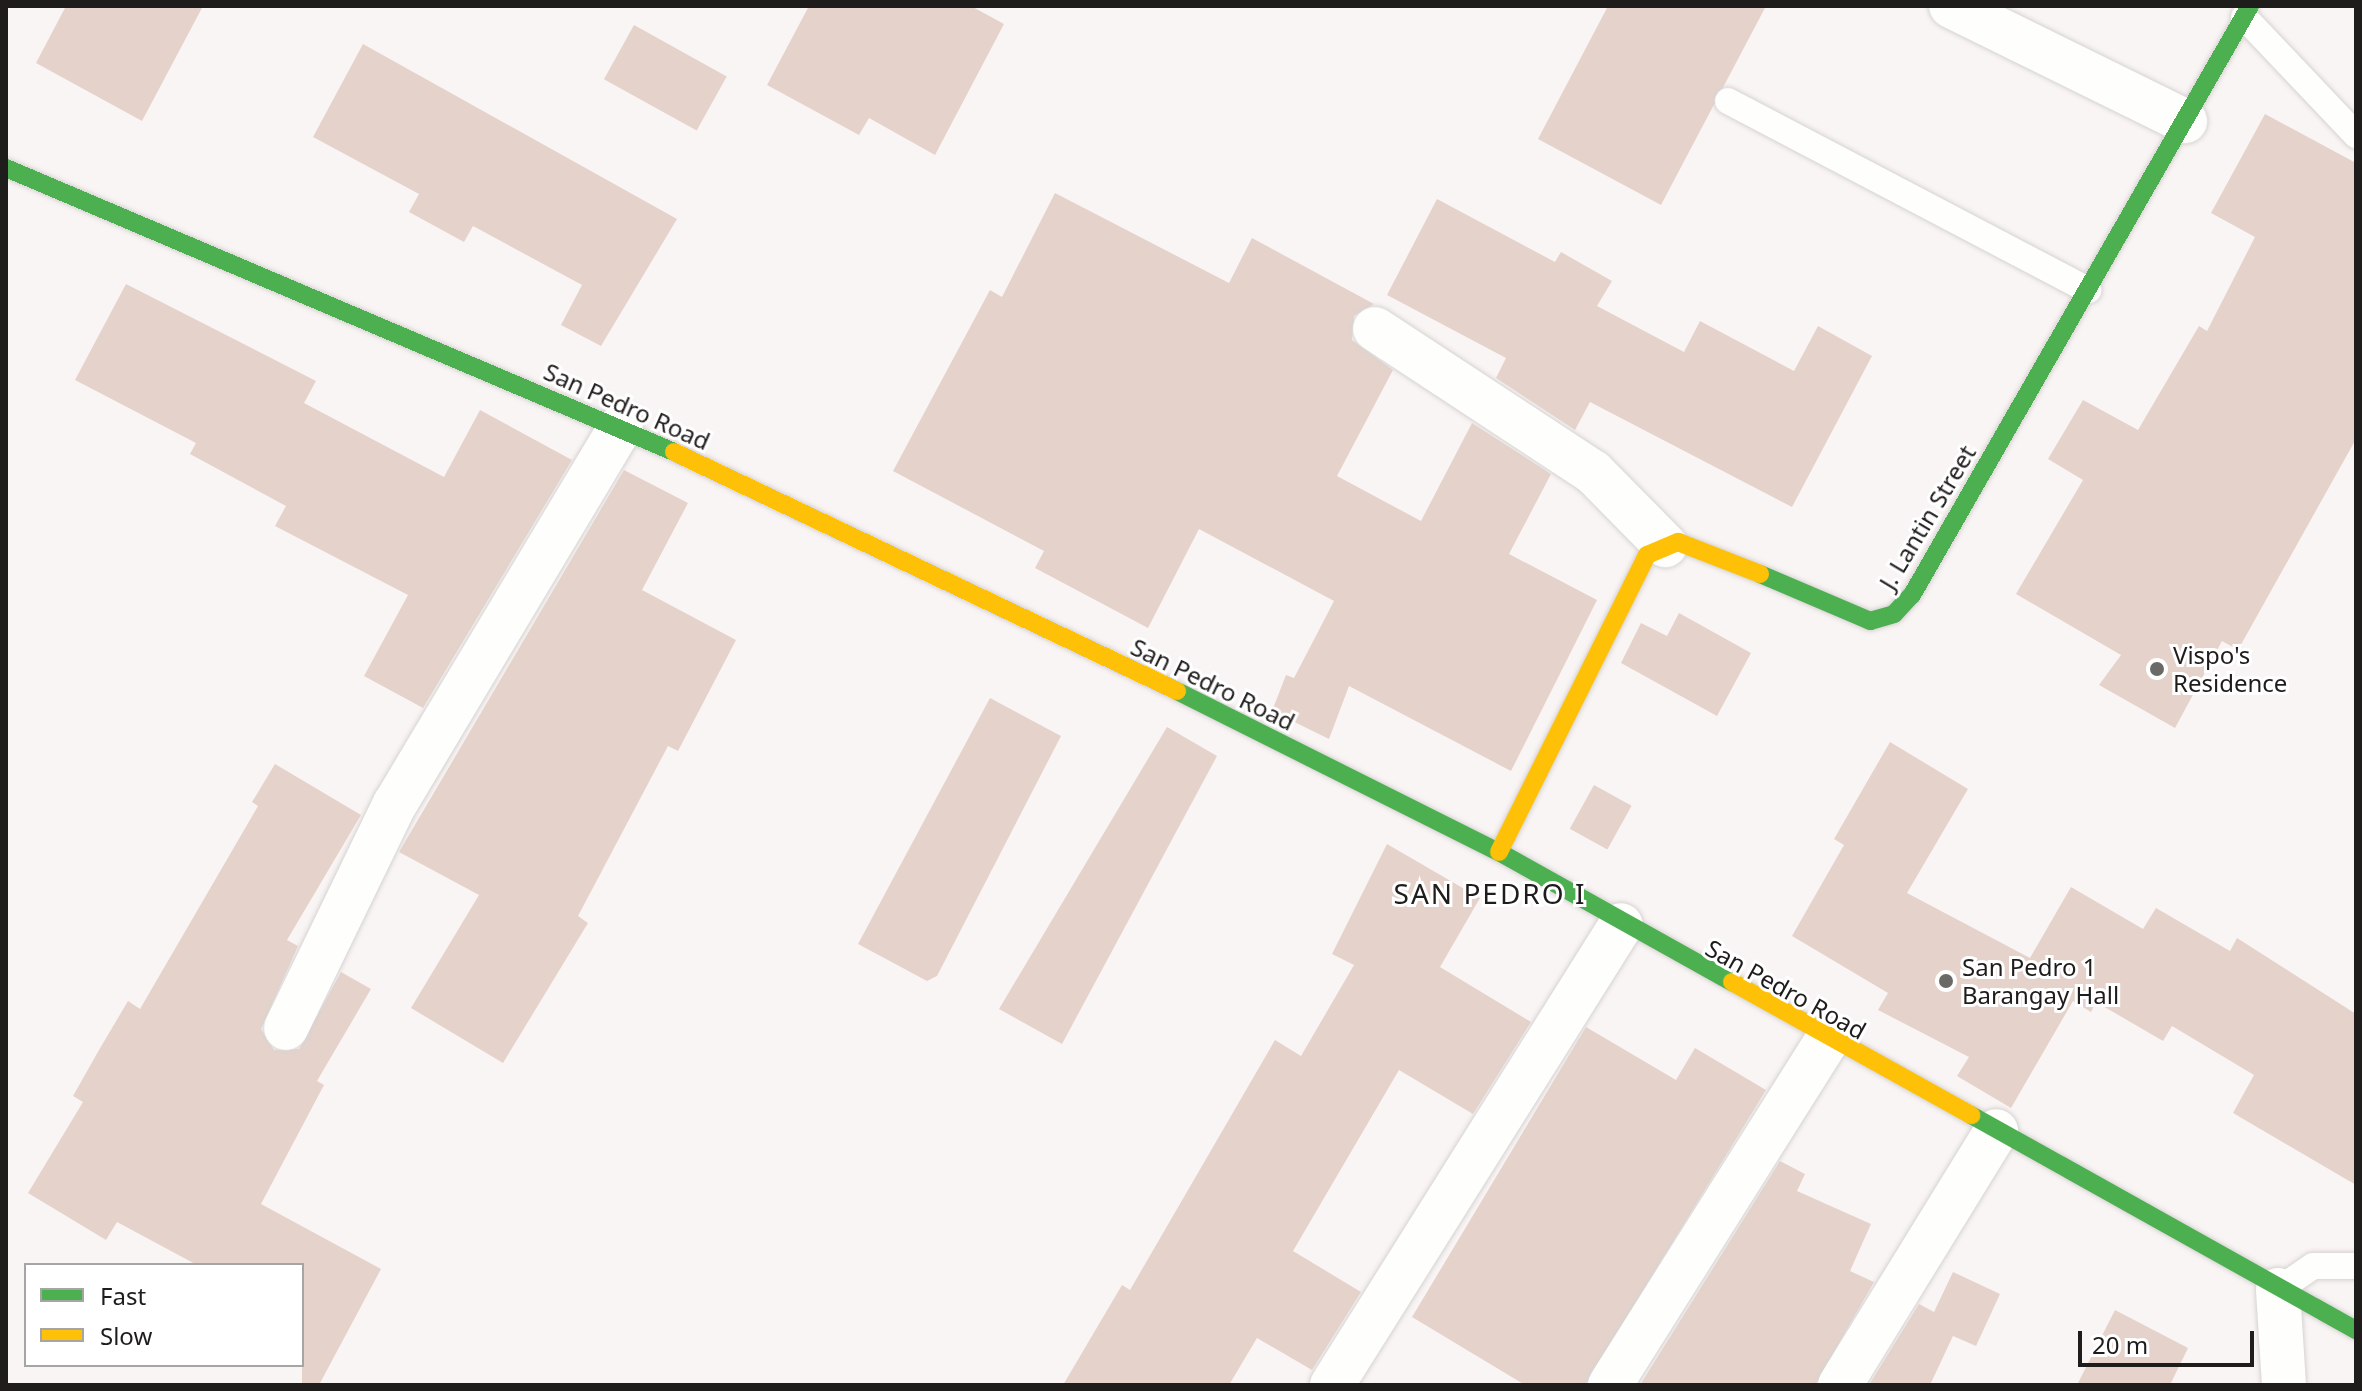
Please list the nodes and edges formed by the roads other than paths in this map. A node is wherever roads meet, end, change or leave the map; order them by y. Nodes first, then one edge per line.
1 (1951, 6) edge
2 (2247, 12) edge
3 (1728, 101) dead end
4 (2185, 121) junction
5 (2356, 135) edge
6 (6, 168) edge
7 (2088, 290) junction
8 (1375, 329) dead end
9 (621, 427) junction
10 (1665, 545) junction
11 (1499, 852) junction
12 (1621, 925) junction
13 (286, 1028) dead end
14 (1827, 1040) junction
15 (1996, 1131) junction
16 (2356, 1266) edge
17 (2278, 1290) junction
18 (2356, 1330) edge
19 (1332, 1385) edge
20 (1610, 1385) edge
21 (1840, 1385) edge
22 (2284, 1385) edge

1 - 4 street
2 - 4 street, J. Lantin Street
2 - 5 lane
3 - 7 lane
4 - 7 street, J. Lantin Street
6 - 9 street, San Pedro Road
7 - 10 street, J. Lantin Street
8 - 10 street
9 - 11 street, San Pedro Road
9 - 13 street
10 - 11 street
11 - 12 street, San Pedro Road
12 - 14 street, San Pedro Road
12 - 19 street
14 - 15 street, San Pedro Road
14 - 20 street
15 - 17 street, San Pedro Road
15 - 21 street
16 - 17 lane
17 - 18 street, San Pedro Road
17 - 22 street

